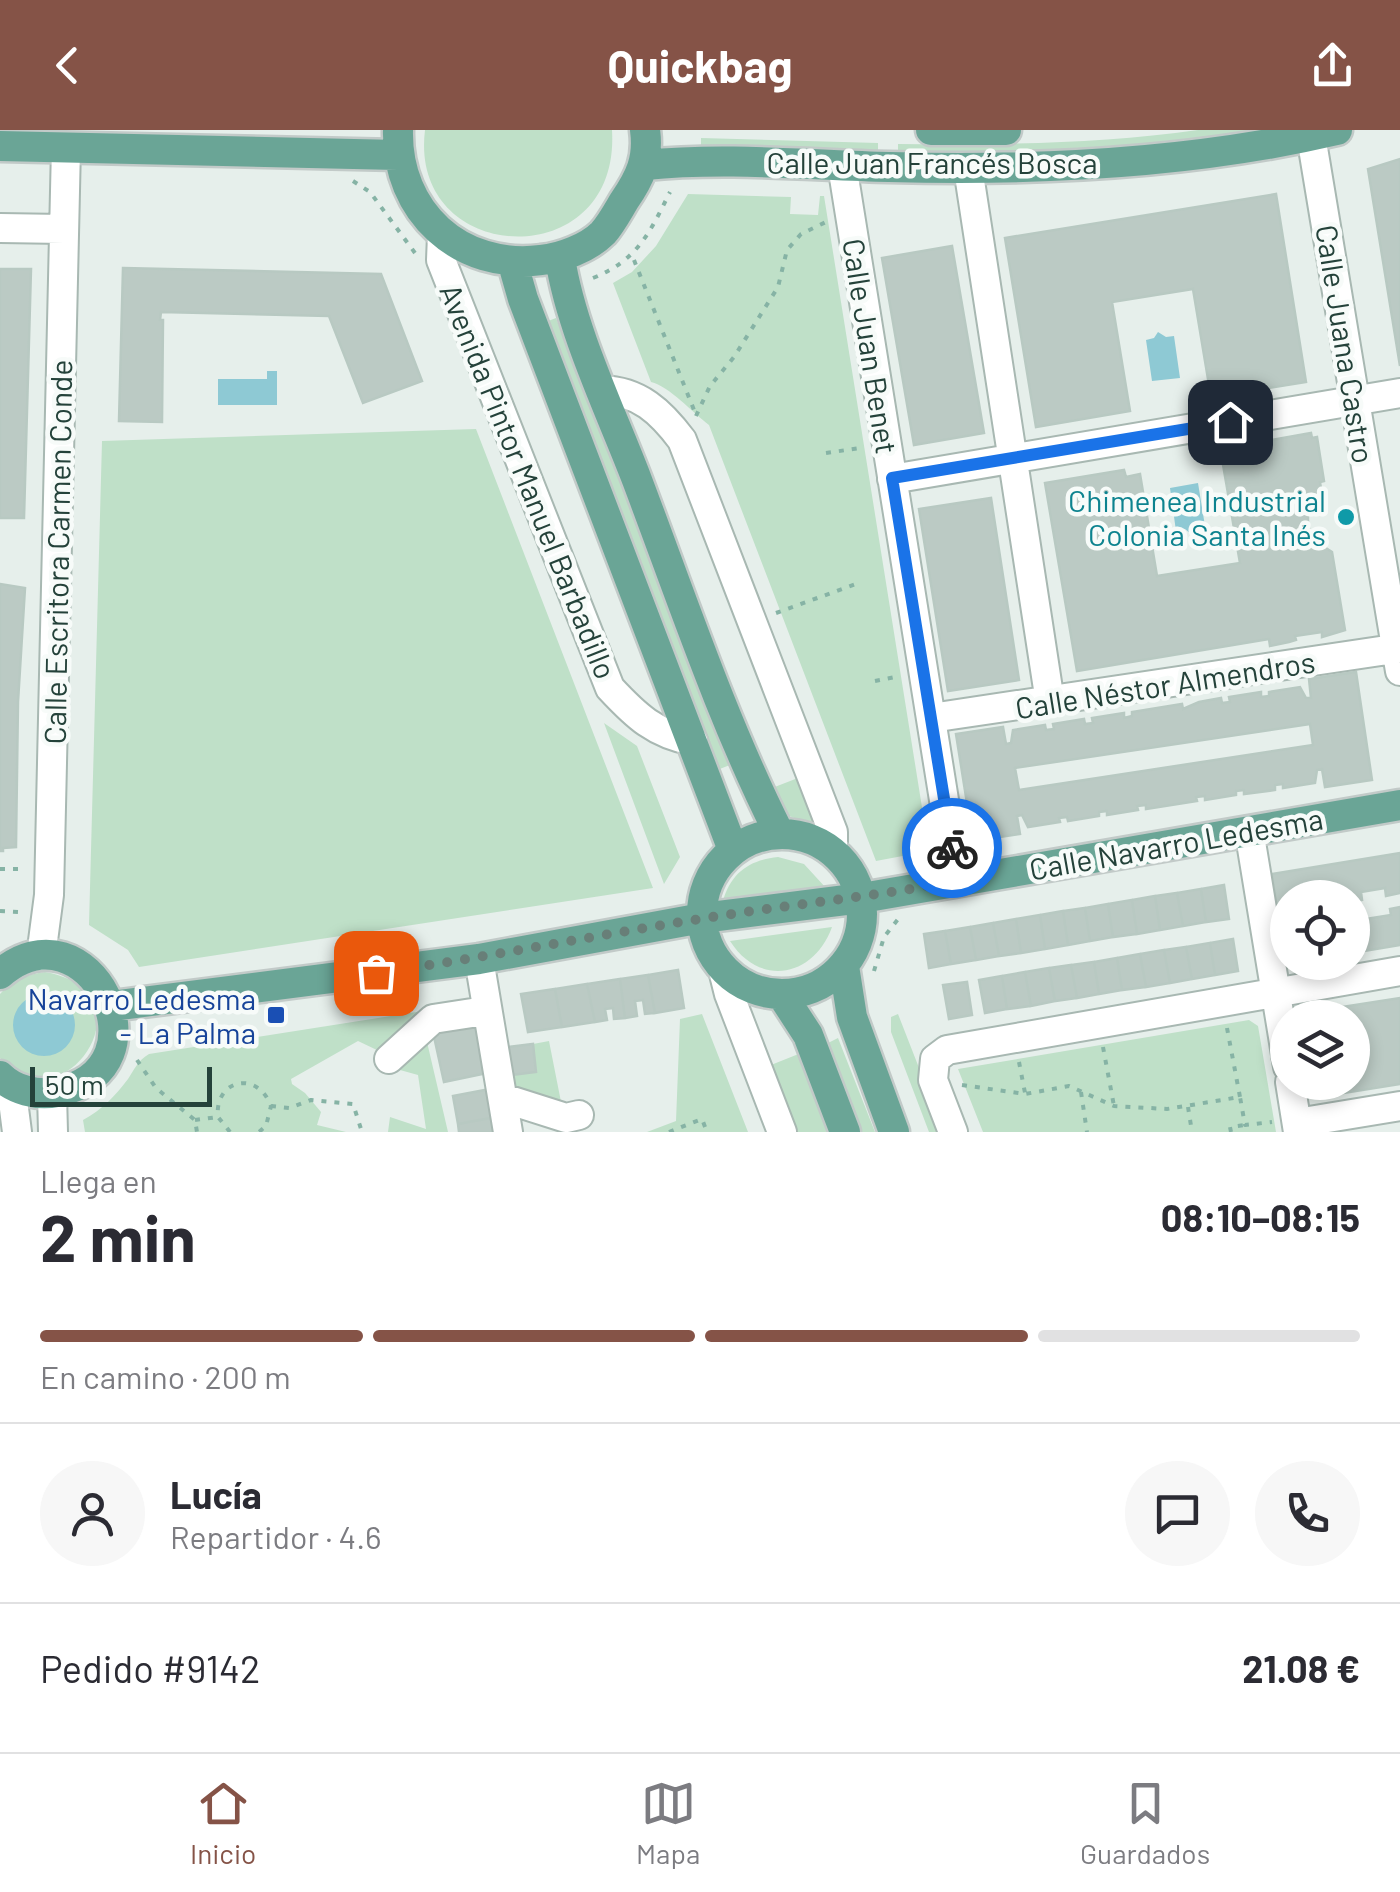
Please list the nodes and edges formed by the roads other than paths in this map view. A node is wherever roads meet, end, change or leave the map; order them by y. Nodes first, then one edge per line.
1 (645, 130) edge
2 (931, 130) edge
3 (1006, 130) edge
4 (1324, 133) edge
5 (398, 143) edge
6 (0, 146) edge
7 (66, 147) junction
8 (645, 165) junction
9 (842, 166) junction
10 (968, 168) junction
11 (0, 228) edge
12 (64, 229) junction
13 (442, 235) junction
14 (560, 258) junction
15 (513, 264) junction
16 (602, 390) junction
17 (1400, 393) edge
18 (1355, 401) junction
19 (1013, 458) junction
20 (892, 478) junction
21 (1399, 656) edge
22 (1050, 702) junction
23 (931, 718) junction
24 (693, 741) junction
25 (1400, 805) edge
26 (1248, 830) junction
27 (779, 833) junction
28 (733, 850) junction
29 (833, 850) junction
30 (957, 881) junction
31 (862, 898) junction
32 (702, 918) junction
33 (23, 958) edge
34 (479, 959) junction
35 (844, 966) junction
36 (723, 970) junction
37 (1400, 971) edge
38 (0, 974) edge
39 (1275, 992) junction
40 (782, 995) junction
41 (1276, 1000) edge
42 (112, 1006) junction
43 (486, 1011) junction
44 (388, 1059) dead end
45 (4, 1081) edge
46 (52, 1094) junction
47 (503, 1098) junction
48 (1400, 1106) edge
49 (579, 1114) dead end
50 (1297, 1124) edge
51 (18, 1132) edge
52 (52, 1132) edge
53 (508, 1132) edge
54 (782, 1132) edge
55 (845, 1132) edge
56 (894, 1132) edge
57 (953, 1132) edge

1 - 8 main road
2 - 3 main road, Calle Juan Francés Bosca
4 - 10 main road, Calle Juan Francés Bosca
4 - 18 street, Calle Juana Castro
5 - 7 main road
5 - 13 main road
6 - 7 main road
7 - 12 street, Calle Escritora Carmen Conde
8 - 9 main road, Calle Juan Francés Bosca
8 - 14 main road
9 - 10 main road, Calle Juan Francés Bosca
9 - 20 street, Calle Juan Benet
10 - 19 street
11 - 12 street
12 - 33 street, Calle Escritora Carmen Conde
13 - 15 main road
13 - 24 street, Avenida Pintor Manuel Barbadillo
14 - 15 main road
14 - 16 main road
15 - 24 main road, Avenida Pintor Manuel Barbadillo
16 - 27 main road
16 - 29 street
17 - 18 street
18 - 19 street
18 - 21 street, Calle Juana Castro
19 - 20 street
19 - 22 street
20 - 23 street, Calle Juan Benet
21 - 22 street, Calle Néstor Almendros
22 - 23 street, Calle Néstor Almendros
23 - 30 street, Calle Juan Benet
24 - 28 main road, Avenida Pintor Manuel Barbadillo
25 - 26 main road, Calle Navarro Ledesma
26 - 30 main road, Calle Navarro Ledesma
26 - 39 street
27 - 28 main road
27 - 29 main road
28 - 32 main road
29 - 31 main road
30 - 31 main road, Calle Navarro Ledesma
31 - 32 main road, Calle Navarro Ledesma
31 - 35 main road
32 - 34 main road, Calle Navarro Ledesma
32 - 36 main road
33 - 38 main road
33 - 42 main road
34 - 42 main road, Calle Navarro Ledesma
34 - 43 street
35 - 40 main road
35 - 56 main road
36 - 40 main road
36 - 54 street
37 - 39 street
39 - 41 street
39 - 57 street
40 - 55 main road
42 - 46 main road
43 - 44 street
43 - 47 street
45 - 46 main road
45 - 51 street
46 - 52 street
47 - 49 street
47 - 53 street
48 - 50 street

